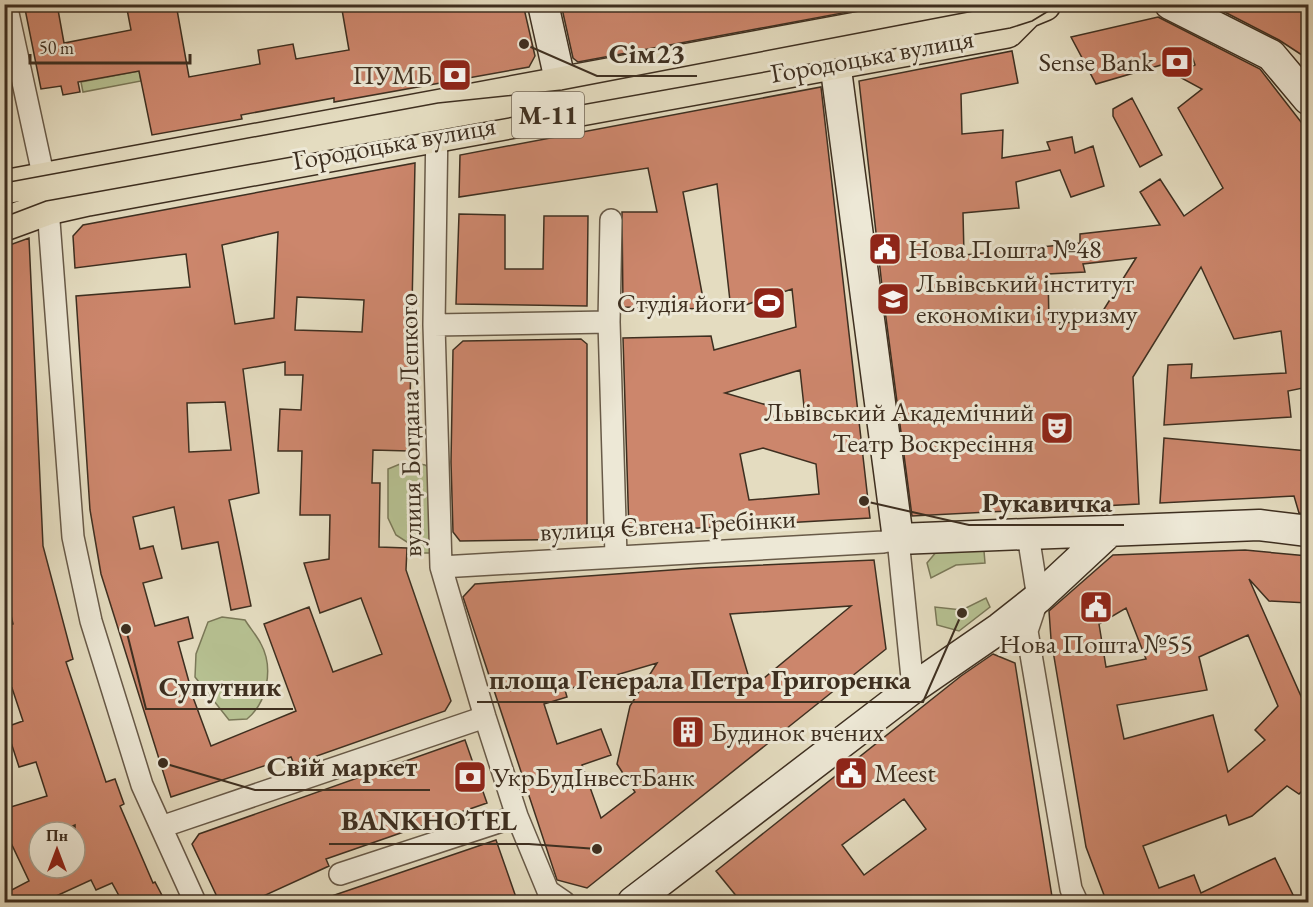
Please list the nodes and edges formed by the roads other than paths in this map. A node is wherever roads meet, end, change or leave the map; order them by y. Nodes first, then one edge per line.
1 (6, 4) edge
2 (543, 4) edge
3 (992, 4) edge
4 (1170, 4) edge
5 (1026, 6) edge
6 (833, 49) junction
7 (564, 98) junction
8 (1308, 99) edge
9 (437, 121) junction
10 (4, 187) edge
11 (46, 194) junction
12 (611, 220) dead end
13 (4, 224) edge
14 (609, 322) junction
15 (434, 325) junction
16 (1110, 531) junction
17 (1308, 531) edge
18 (1028, 535) junction
19 (898, 539) junction
20 (616, 556) junction
21 (441, 567) junction
22 (1038, 598) junction
23 (913, 688) junction
24 (485, 717) junction
25 (518, 816) junction
26 (161, 827) junction
27 (340, 874) dead end
28 (195, 903) edge
29 (564, 903) edge
30 (633, 903) edge
31 (1077, 903) edge

1 - 11 street
2 - 7 street
3 - 6 main road, Городоцька вулиця / М-11
4 - 8 street
5 - 6 main road, Городоцька вулиця / М-11
6 - 7 main road, Городоцька вулиця / М-11
6 - 19 street
7 - 9 main road, Городоцька вулиця / М-11
9 - 11 main road, Городоцька вулиця / М-11
9 - 15 street, вулиця Богдана Лепкого
10 - 11 main road, М-11
11 - 13 main road, Городоцька вулиця / М-11
11 - 26 street
12 - 14 street
14 - 15 street
14 - 20 street
15 - 21 street, вулиця Богдана Лепкого
16 - 17 street
16 - 18 street
16 - 22 street
18 - 19 street
18 - 22 street
19 - 20 street, вулиця Євгена Гребінки
19 - 23 street
20 - 21 street, вулиця Євгена Гребінки
21 - 24 street, вулиця Богдана Лепкого
22 - 23 street
22 - 31 street
23 - 30 street
24 - 25 street, вулиця Богдана Лепкого
24 - 26 street
25 - 27 street
25 - 29 street, вулиця Богдана Лепкого
26 - 28 street

